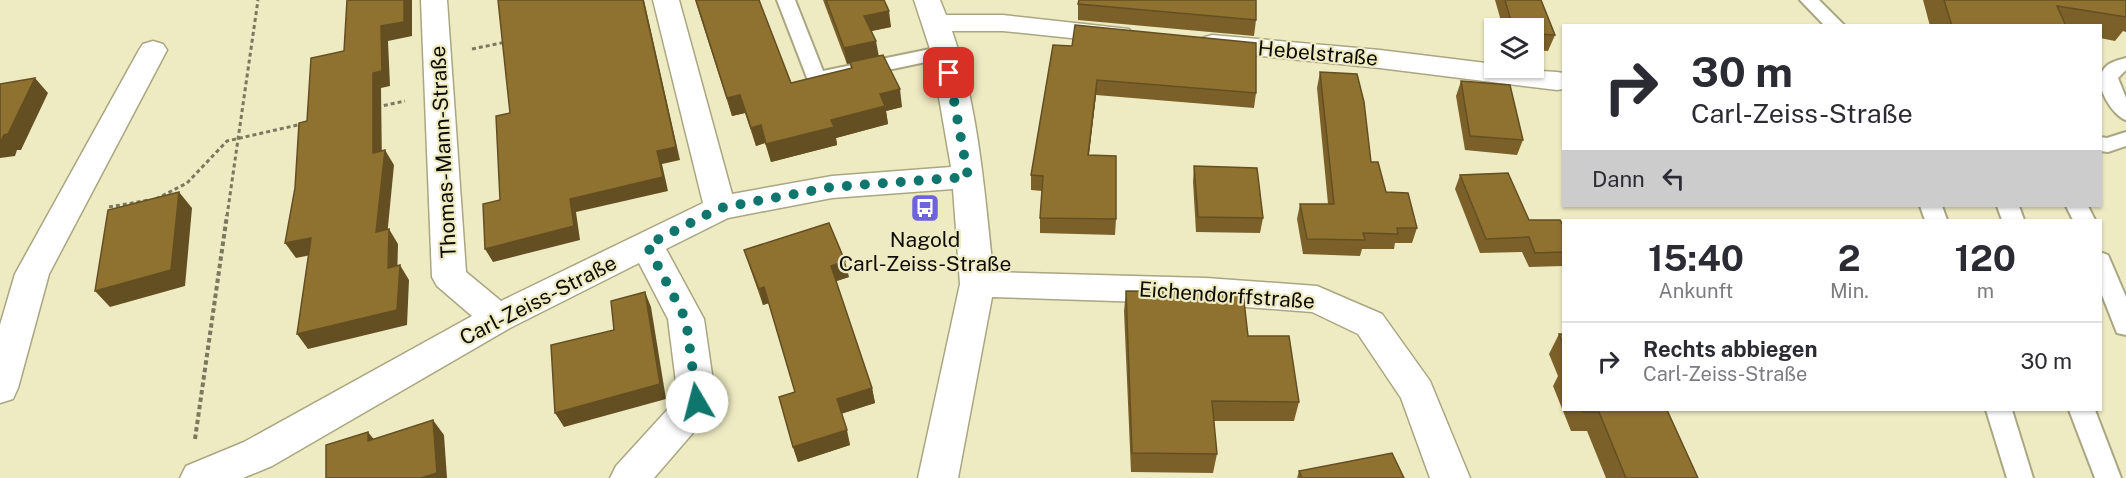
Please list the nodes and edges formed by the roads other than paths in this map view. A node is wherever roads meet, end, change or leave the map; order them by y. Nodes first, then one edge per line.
1 (434, 0) edge
2 (666, 0) edge
3 (786, 0) edge
4 (1809, 0) edge
5 (931, 11) edge
6 (1834, 24) edge
7 (1147, 38) edge
8 (1182, 41) edge
9 (153, 50) dead end
10 (945, 52) junction
11 (2126, 64) edge
12 (1557, 81) dead end
13 (2126, 113) edge
14 (2126, 139) edge
15 (2102, 144) edge
16 (968, 177) junction
17 (720, 208) junction
18 (647, 245) junction
19 (2102, 266) edge
20 (977, 284) junction
21 (498, 318) junction
22 (2126, 326) edge
23 (0, 388) edge
24 (1998, 411) edge
25 (2082, 411) edge
26 (200, 478) edge
27 (630, 478) edge
28 (938, 478) edge
29 (1450, 478) edge
30 (2020, 478) edge
31 (2108, 478) edge

1 - 21 street, Thomas-Mann-Straße
2 - 17 street
3 - 10 lane
4 - 6 lane
5 - 7 street
5 - 10 street
8 - 12 street, Hebelstraße
9 - 23 street
10 - 16 street
11 - 13 lane
14 - 15 lane
16 - 17 street, Carl-Zeiss-Straße
16 - 20 street
17 - 18 street, Carl-Zeiss-Straße
18 - 21 street, Carl-Zeiss-Straße
18 - 27 street
19 - 22 lane
20 - 28 street
20 - 29 street, Eichendorffstraße
21 - 26 street, Carl-Zeiss-Straße
24 - 30 lane
25 - 31 lane

